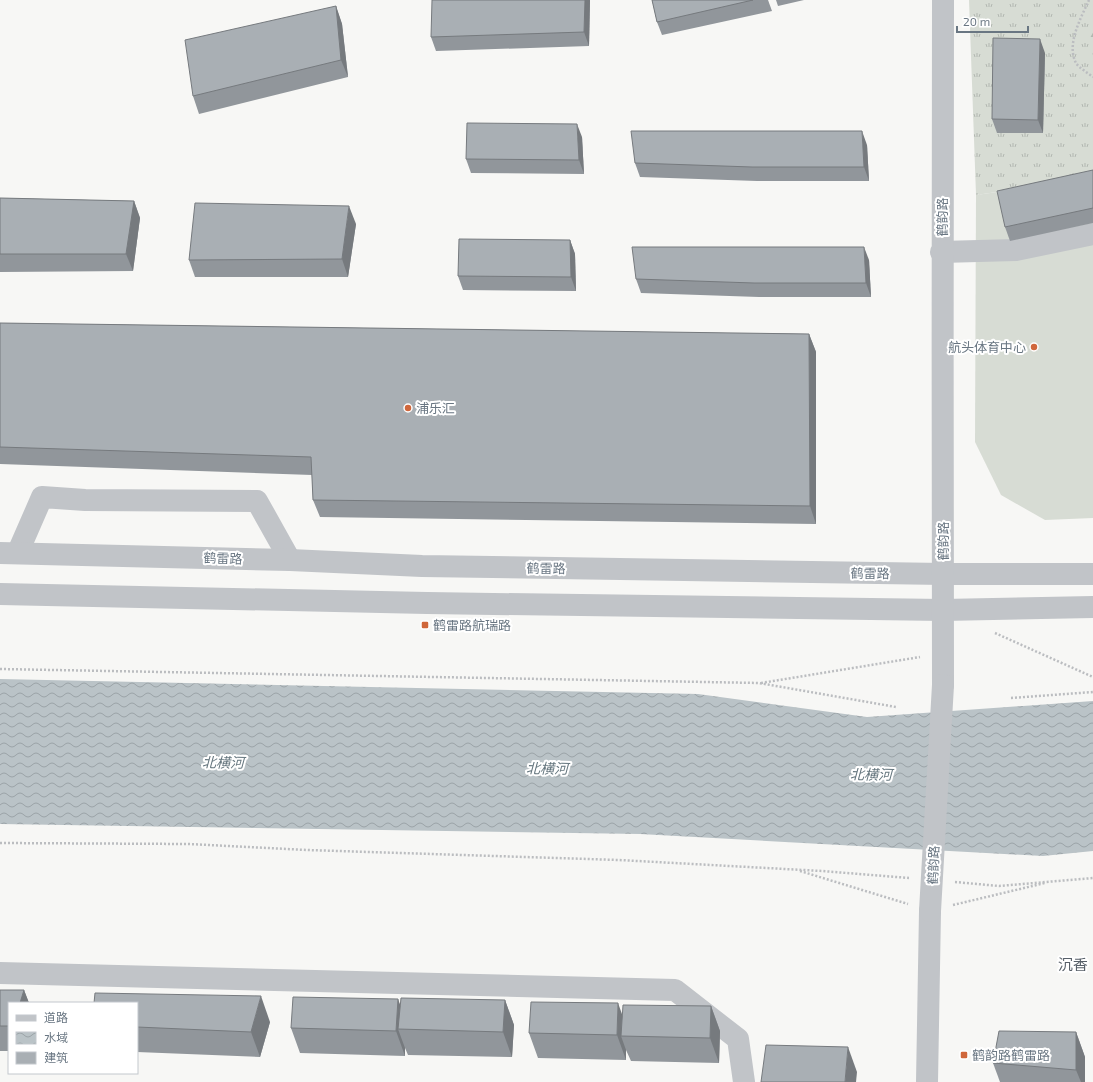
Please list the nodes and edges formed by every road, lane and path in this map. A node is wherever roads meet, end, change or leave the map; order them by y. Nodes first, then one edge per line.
1 (943, 0) edge
2 (1089, 0) edge
3 (1093, 76) edge
4 (1093, 234) edge
5 (941, 252) junction
6 (9, 552) edge
7 (290, 560) junction
8 (944, 574) junction
9 (1093, 574) edge
10 (0, 594) edge
11 (1093, 607) edge
12 (943, 610) junction
13 (993, 632) dead end
14 (943, 654) junction
15 (0, 669) edge
16 (1093, 677) edge
17 (759, 683) junction
18 (1093, 692) edge
19 (1011, 698) dead end
20 (896, 707) dead end
21 (0, 843) edge
22 (796, 869) junction
23 (914, 878) dead end
24 (1093, 878) edge
25 (1054, 881) junction
26 (953, 882) dead end
27 (930, 911) junction
28 (0, 973) edge
29 (744, 1082) edge
30 (927, 1082) edge

1 - 5 street, 鹤韵路
2 - 3 path
4 - 5 street
5 - 8 street, 鹤韵路
6 - 7 street, 鹤雷路
6 - 7 street
7 - 8 street, 鹤雷路
8 - 9 street, 鹤雷路
8 - 12 street, 鹤韵路
10 - 12 street
11 - 12 street
12 - 14 street, 鹤韵路
13 - 16 path
14 - 17 path
14 - 27 street, 鹤韵路, bridge
15 - 17 path
17 - 20 path
18 - 19 path
21 - 22 path
22 - 23 path
22 - 27 path
24 - 25 path
25 - 26 path
25 - 27 path
27 - 30 street, 鹤韵路
28 - 29 street

